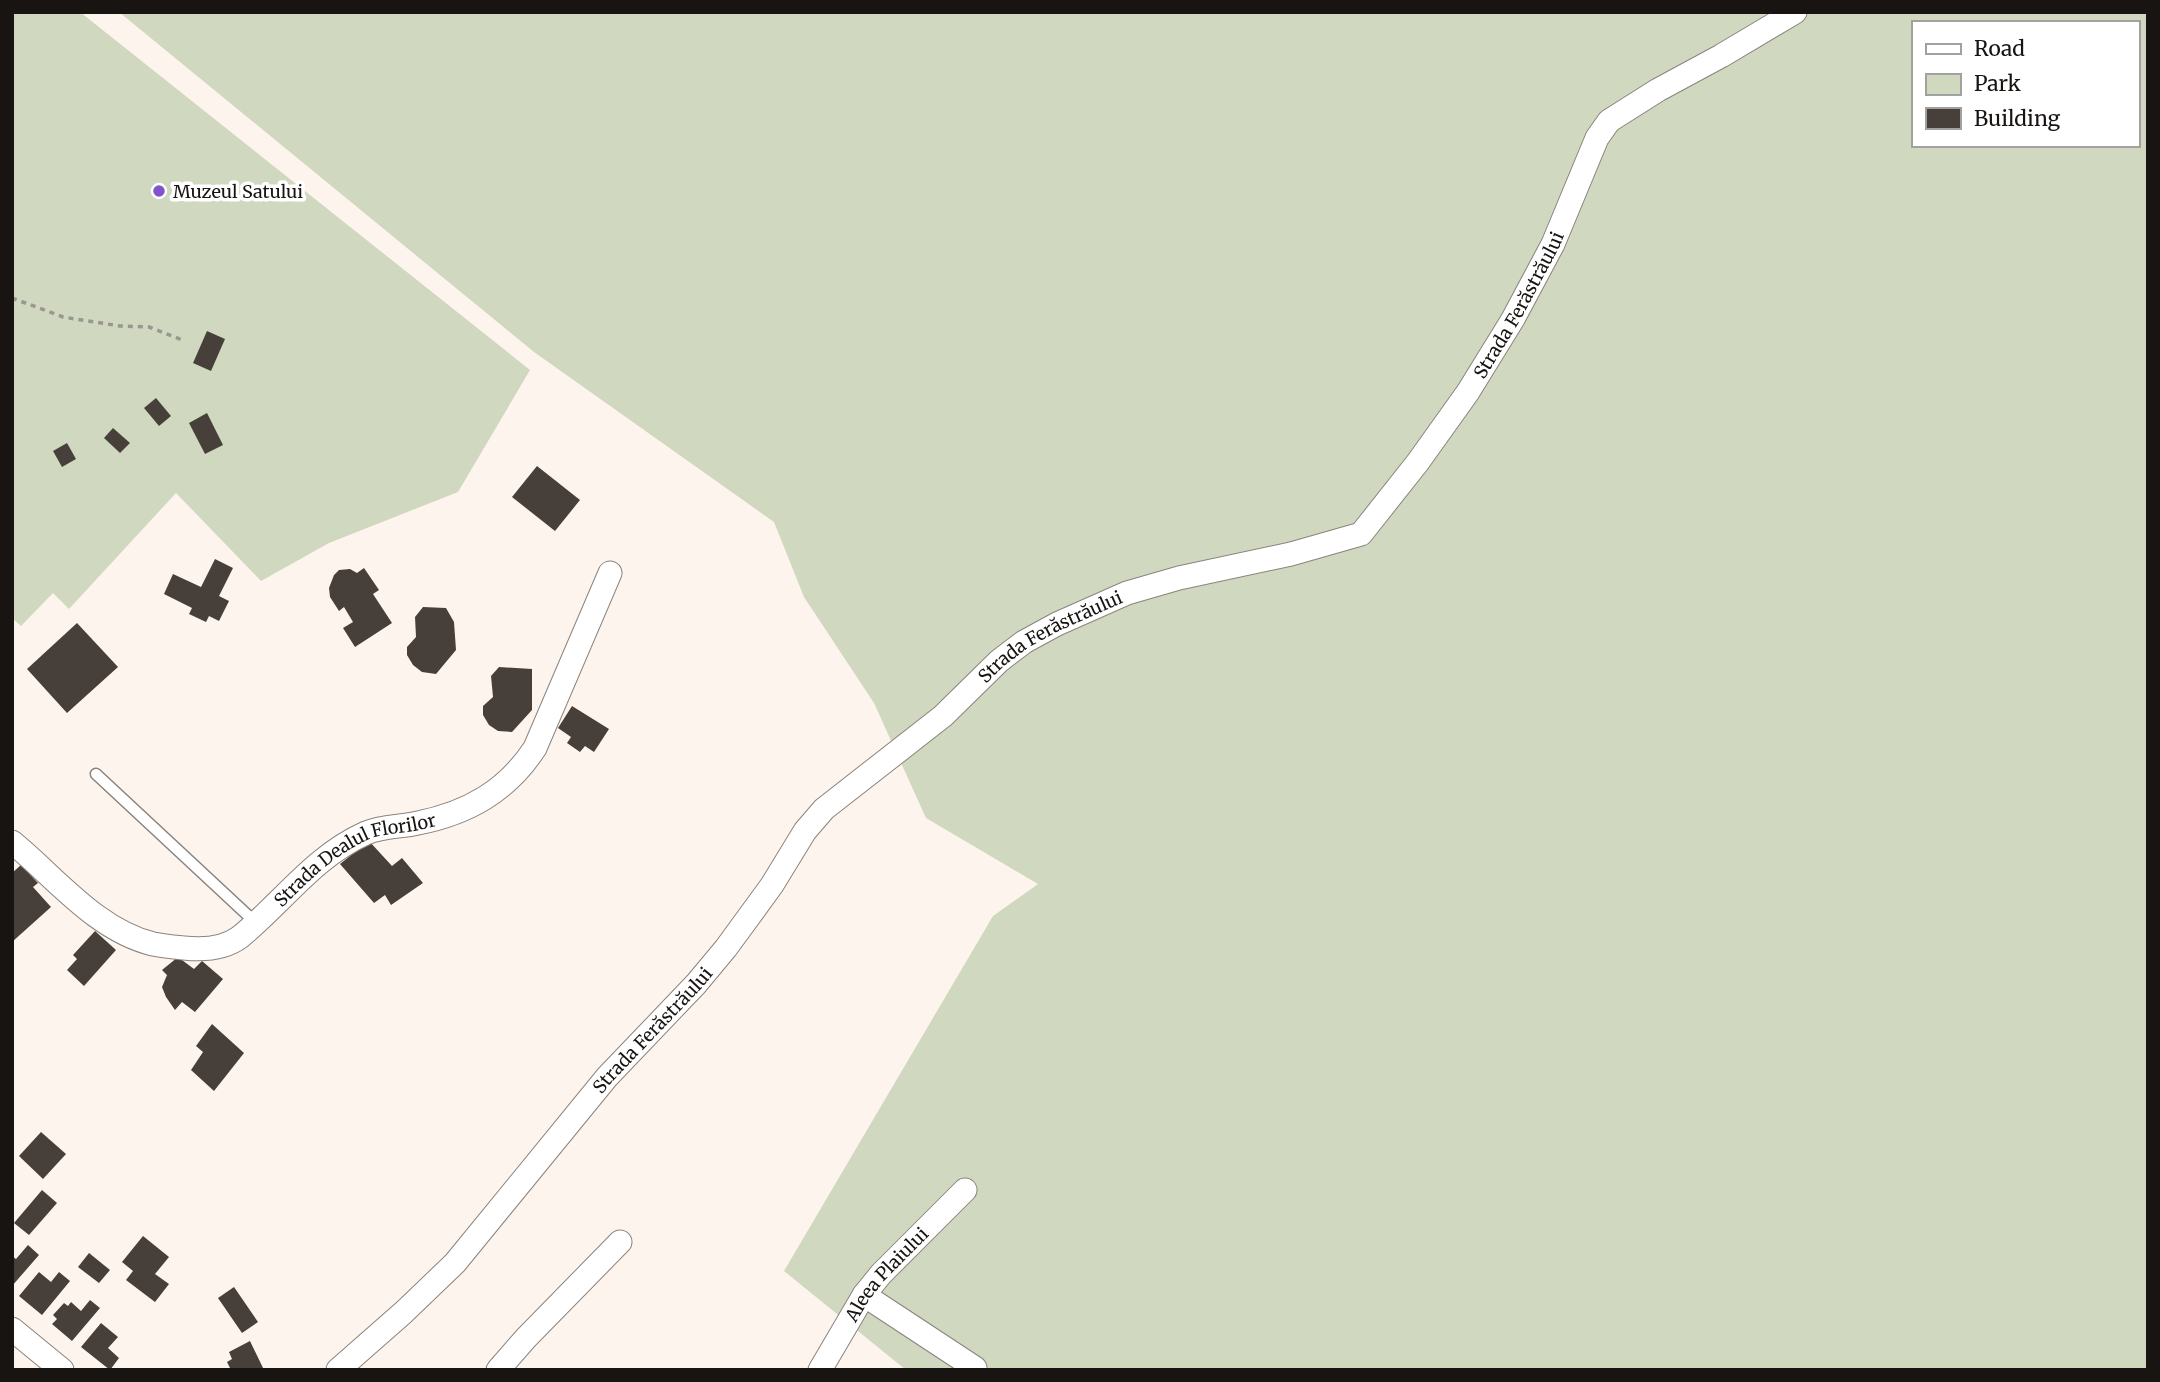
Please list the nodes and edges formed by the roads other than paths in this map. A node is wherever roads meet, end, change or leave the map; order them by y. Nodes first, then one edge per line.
1 (1795, 12) edge
2 (610, 573) dead end
3 (96, 774) dead end
4 (12, 842) edge
5 (256, 922) junction
6 (965, 1190) dead end
7 (621, 1242) dead end
8 (864, 1295) junction
9 (12, 1329) edge
10 (975, 1368) dead end
11 (62, 1370) edge
12 (338, 1370) edge
13 (498, 1370) edge
14 (820, 1370) edge

1 - 12 street, Strada Ferăstrăului
2 - 5 street, Strada Dealul Florilor
3 - 5 lane
4 - 5 street, Strada Dealul Florilor
6 - 8 street, Aleea Plaiului
7 - 13 street
8 - 10 street
8 - 14 street, Aleea Plaiului
9 - 11 street

